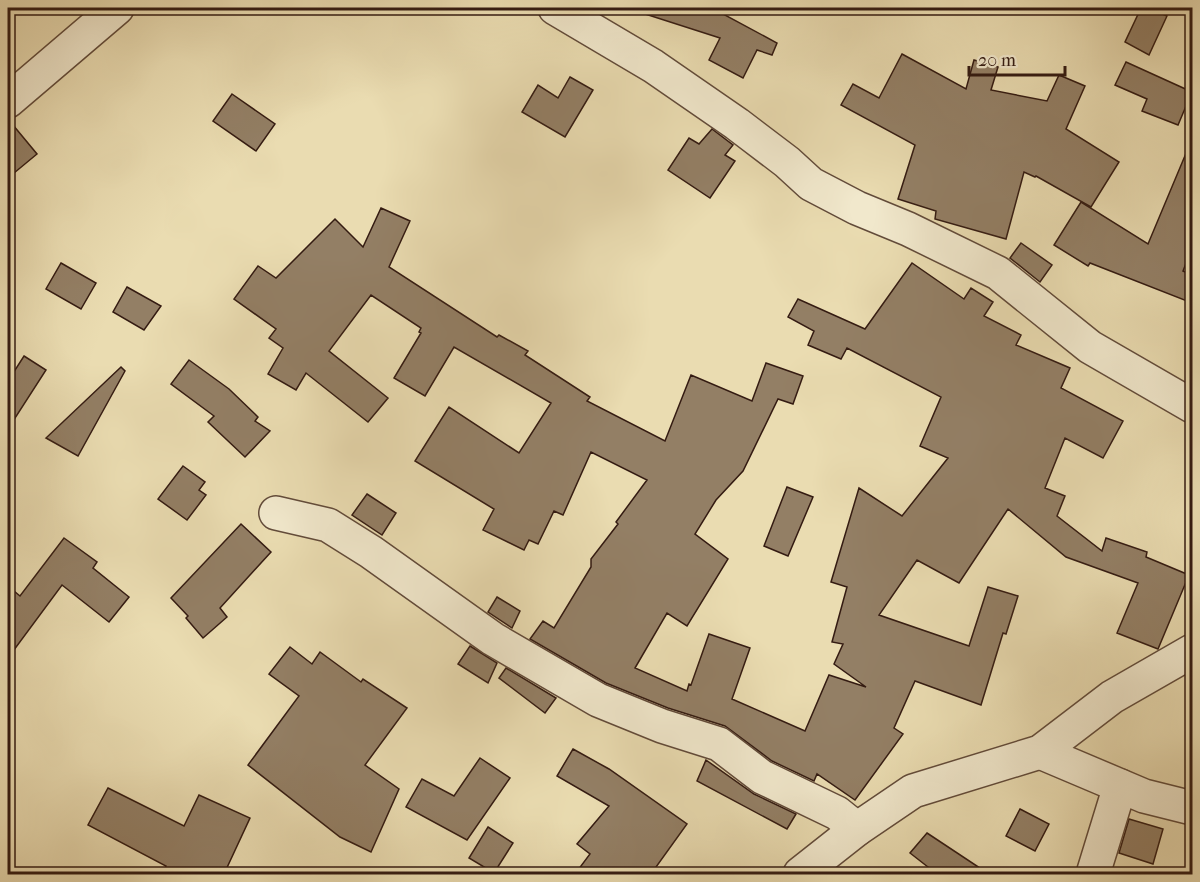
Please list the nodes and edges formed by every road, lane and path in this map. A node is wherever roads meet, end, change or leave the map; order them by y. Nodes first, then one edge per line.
1 (117, 8) edge
2 (555, 8) edge
3 (8, 101) edge
4 (1192, 406) edge
5 (276, 513) dead end
6 (1192, 651) edge
7 (1040, 752) junction
8 (1120, 786) junction
9 (1192, 808) edge
10 (857, 829) junction
11 (800, 874) edge
12 (1093, 874) edge

1 - 3 street
2 - 4 street
5 - 10 street
6 - 7 street
7 - 8 street
7 - 10 street
8 - 9 street
8 - 12 street
10 - 11 street

